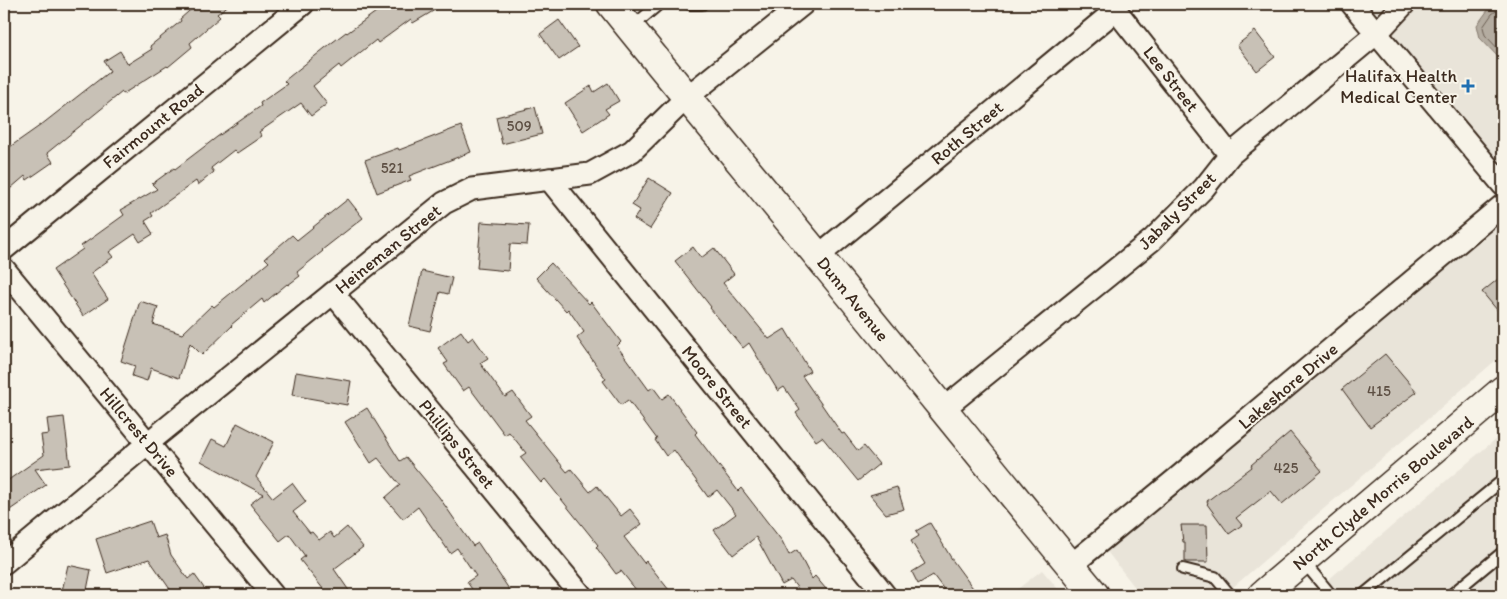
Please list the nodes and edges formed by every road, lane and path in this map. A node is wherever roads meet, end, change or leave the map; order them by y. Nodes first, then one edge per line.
1 (303, 4) edge
2 (611, 4) edge
3 (659, 4) edge
4 (690, 4) edge
5 (702, 4) edge
6 (803, 4) edge
7 (1352, 4) edge
8 (1404, 4) edge
9 (1114, 7) edge
10 (630, 28) junction
11 (1377, 33) junction
12 (686, 98) junction
13 (1230, 155) junction
14 (549, 179) junction
15 (1503, 185) edge
16 (1503, 205) edge
17 (4, 249) edge
18 (818, 256) junction
19 (4, 270) edge
20 (334, 293) junction
21 (1503, 390) edge
22 (942, 410) junction
23 (148, 443) junction
24 (1503, 480) edge
25 (1503, 552) edge
26 (1302, 561) junction
27 (4, 563) edge
28 (1070, 566) junction
29 (1183, 569) dead end
30 (273, 595) edge
31 (581, 595) edge
32 (885, 595) edge
33 (1095, 595) edge
34 (1230, 595) edge
35 (1262, 595) edge
36 (1331, 595) edge
37 (1363, 595) edge
38 (1451, 595) edge

1 - 17 street, Fairmount Road
2 - 10 main road, Dunn Avenue
3 - 10 lane
4 - 5 lane
6 - 12 street, Heineman Street
7 - 11 street
8 - 11 street, Jabaly Street
9 - 13 street, Lee Street
9 - 18 street, Roth Street
10 - 12 main road, Dunn Avenue
11 - 13 street, Jabaly Street
11 - 15 street
12 - 14 street, Heineman Street
12 - 18 main road, Dunn Avenue
13 - 22 street, Jabaly Street
14 - 20 street, Heineman Street
14 - 32 street, Moore Street
16 - 28 street, Lakeshore Drive
18 - 22 main road, Dunn Avenue
19 - 23 street, Hillcrest Drive
20 - 23 street, Heineman Street
20 - 31 street, Phillips Street
21 - 26 main road, North Clyde Morris Boulevard
22 - 28 main road, Dunn Avenue
23 - 27 street, Heineman Street
23 - 30 street, Hillcrest Drive
24 - 37 lane
25 - 38 lane
26 - 35 main road, North Clyde Morris Boulevard
26 - 36 lane
28 - 33 main road, Dunn Avenue
29 - 34 lane

